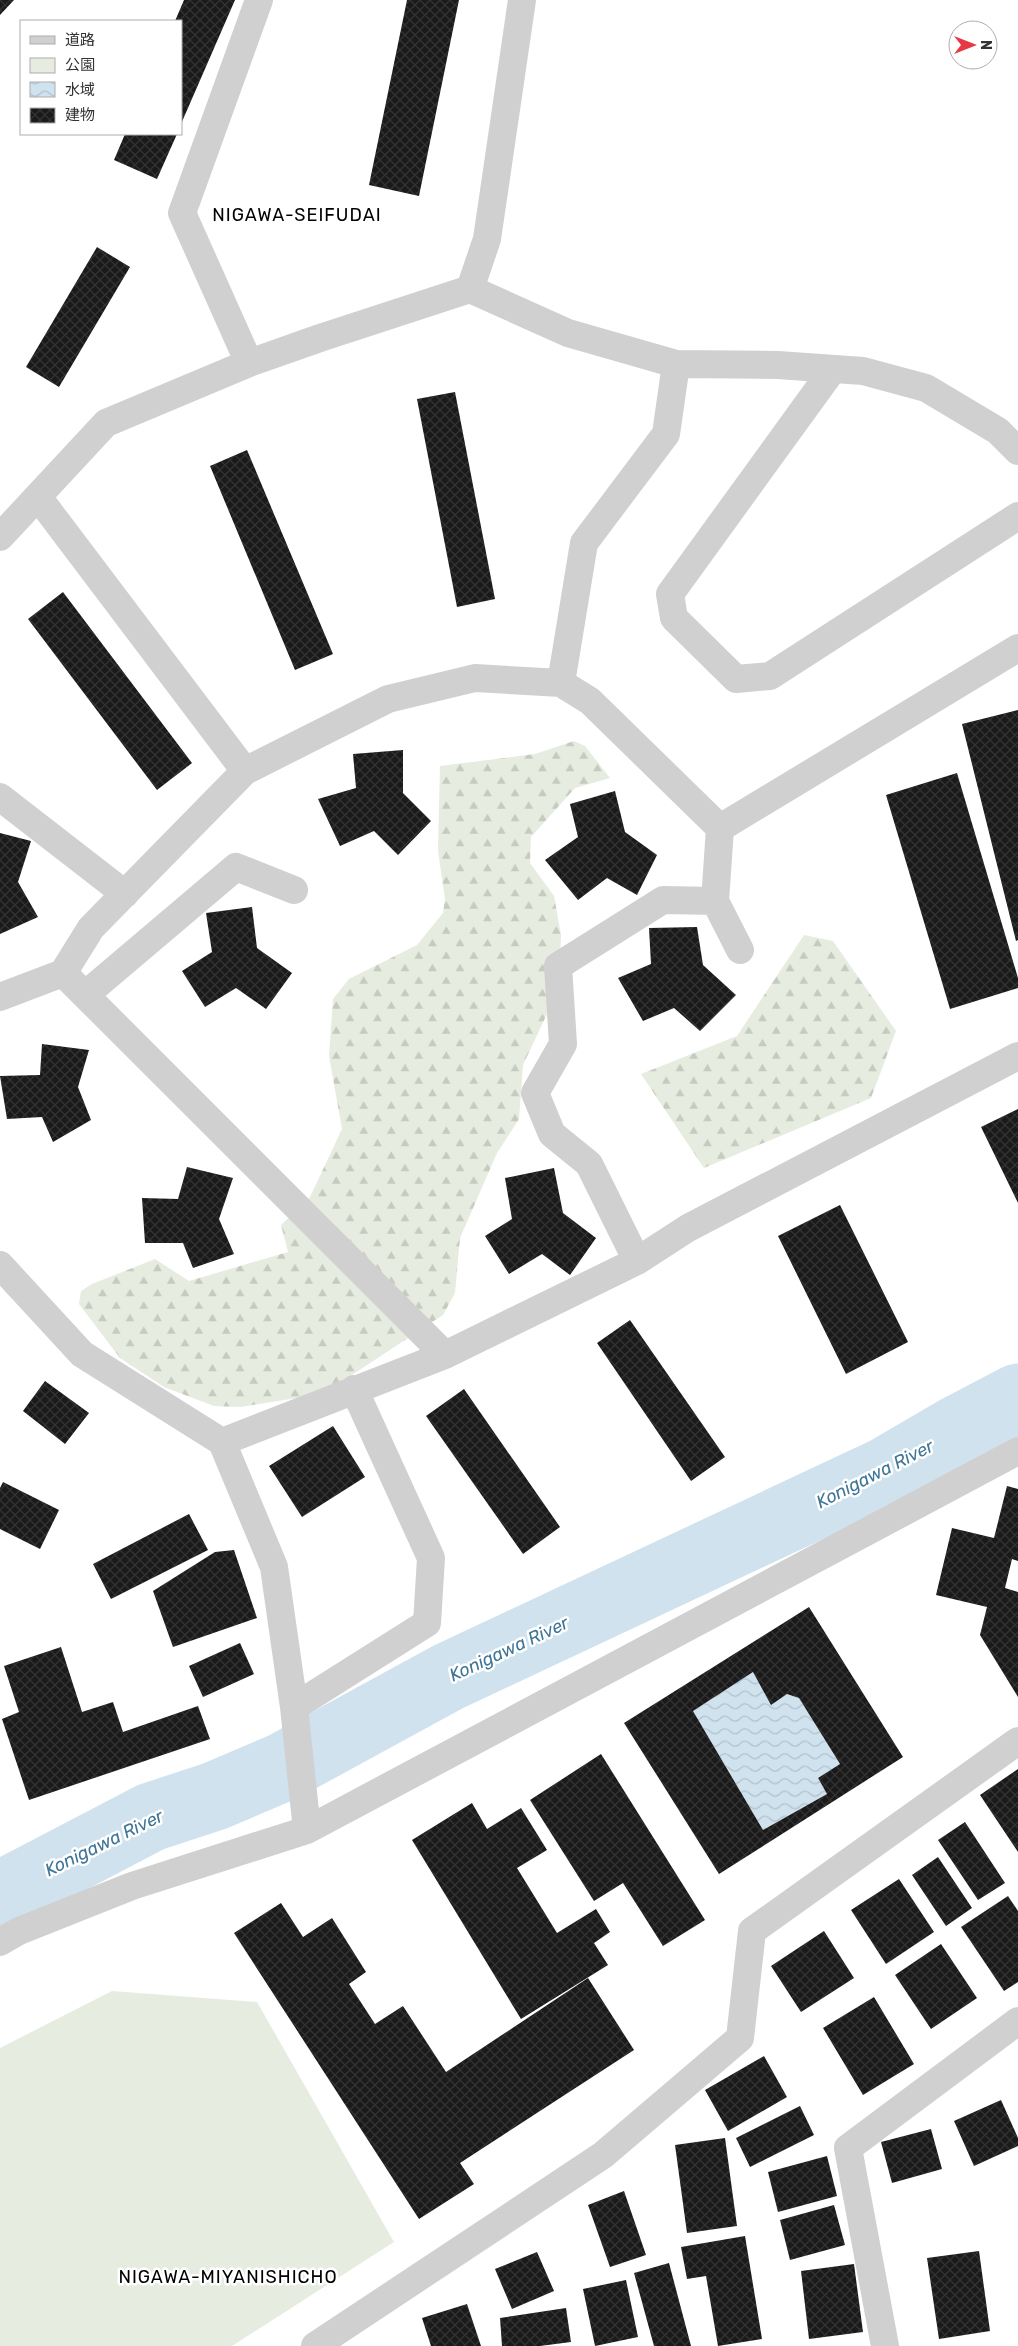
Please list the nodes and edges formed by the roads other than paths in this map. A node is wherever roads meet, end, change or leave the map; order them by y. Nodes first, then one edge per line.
1 (259, 0) edge
2 (522, 0) edge
3 (470, 289) junction
4 (249, 363) junction
5 (676, 364) junction
6 (833, 369) junction
7 (1018, 452) edge
8 (38, 497) junction
9 (1018, 516) edge
10 (0, 537) edge
11 (1018, 648) edge
12 (561, 683) junction
13 (245, 771) junction
14 (0, 797) edge
15 (720, 828) junction
16 (294, 890) dead end
17 (125, 894) junction
18 (715, 901) junction
19 (740, 950) dead end
20 (63, 973) junction
21 (85, 995) junction
22 (0, 997) edge
23 (1018, 1056) edge
24 (637, 1261) junction
25 (0, 1265) edge
26 (445, 1355) junction
27 (354, 1389) junction
28 (222, 1442) junction
29 (1018, 1451) edge
30 (294, 1707) junction
31 (1018, 1741) edge
32 (307, 1830) junction
33 (0, 1942) edge
34 (1018, 2021) edge
35 (315, 2346) edge
36 (885, 2346) edge

1 - 4 street
2 - 3 street
3 - 4 street
3 - 5 street
4 - 8 street
5 - 6 street
5 - 12 street
6 - 7 street
6 - 9 street
8 - 10 street
8 - 13 street
11 - 15 street
12 - 13 street
12 - 15 street
13 - 17 street
14 - 17 street
15 - 18 street
16 - 21 street
17 - 20 street
18 - 19 street
18 - 24 street
20 - 21 street
20 - 22 street
21 - 26 street
23 - 24 street
24 - 26 street
25 - 28 street
26 - 27 street
27 - 28 street
27 - 30 street
28 - 30 street
29 - 32 street
30 - 32 street
31 - 35 street
32 - 33 street
34 - 36 street

